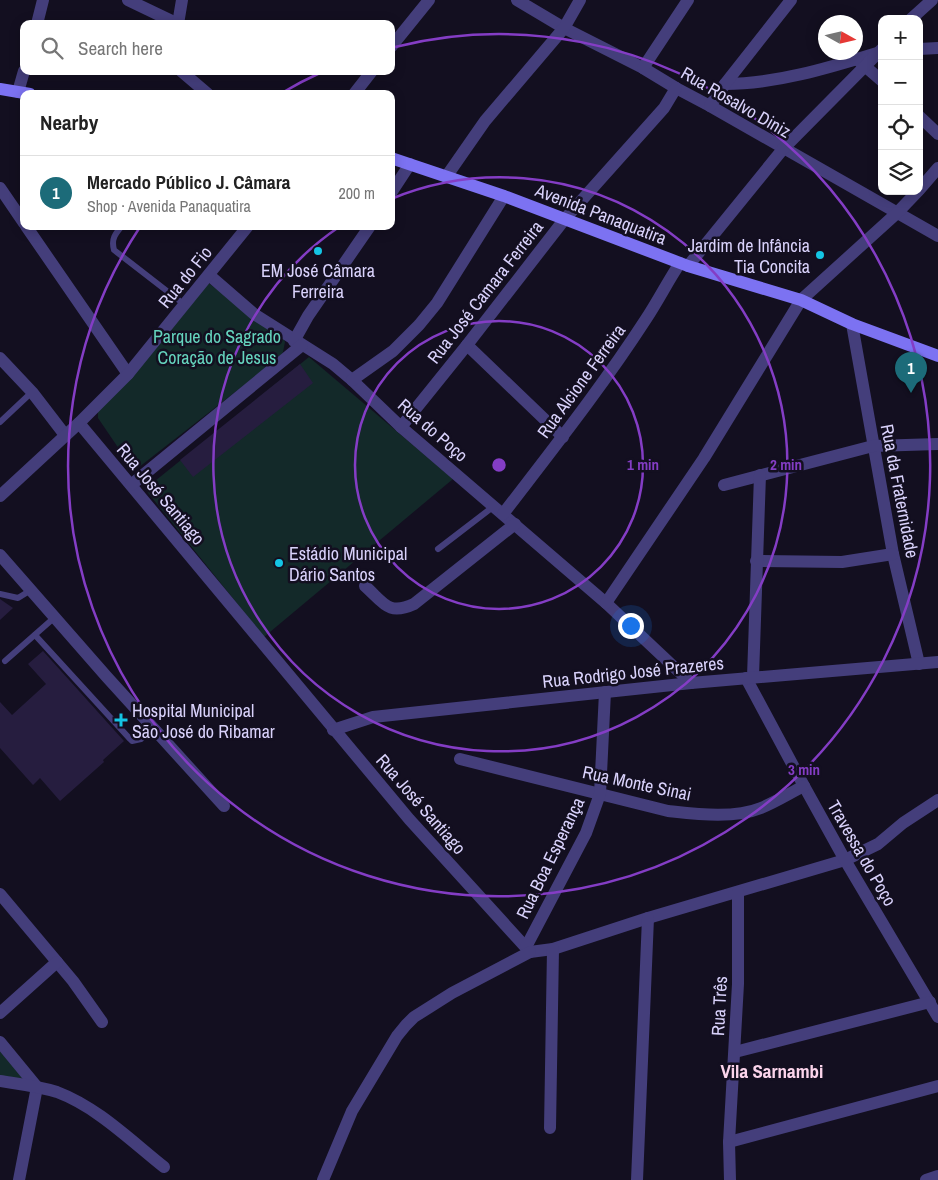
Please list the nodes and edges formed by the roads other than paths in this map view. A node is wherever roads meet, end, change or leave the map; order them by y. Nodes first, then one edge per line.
1 (43, 0) edge
2 (128, 0) edge
3 (182, 0) edge
4 (430, 0) edge
5 (517, 0) edge
6 (580, 0) edge
7 (688, 0) edge
8 (792, 0) edge
9 (932, 0) edge
10 (916, 15) edge
11 (38, 20) edge
12 (170, 20) edge
13 (179, 20) edge
14 (564, 28) junction
15 (395, 42) edge
16 (938, 48) edge
17 (923, 49) edge
18 (878, 53) edge
19 (862, 63) junction
20 (643, 68) junction
21 (24, 75) edge
22 (186, 75) edge
23 (369, 75) edge
24 (878, 77) edge
25 (724, 84) junction
26 (676, 88) junction
27 (0, 89) edge
28 (24, 90) edge
29 (203, 90) edge
30 (357, 90) edge
31 (20, 92) edge
32 (710, 106) junction
33 (923, 120) edge
34 (938, 134) edge
35 (783, 149) junction
36 (395, 159) edge
37 (410, 164) junction
38 (938, 168) edge
39 (446, 176) junction
40 (923, 184) edge
41 (395, 187) edge
42 (0, 188) edge
43 (913, 195) edge
44 (504, 196) junction
45 (897, 213) junction
46 (20, 218) edge
47 (564, 220) junction
48 (28, 230) edge
49 (118, 230) edge
50 (245, 230) edge
51 (367, 230) edge
52 (938, 236) edge
53 (684, 264) junction
54 (209, 275) junction
55 (801, 300) junction
56 (185, 305) junction
57 (852, 324) junction
58 (298, 343) junction
59 (467, 345) junction
60 (938, 356) edge
61 (0, 358) edge
62 (128, 374) junction
63 (352, 380) junction
64 (32, 392) junction
65 (0, 422) edge
66 (79, 423) junction
67 (401, 427) junction
68 (65, 435) junction
69 (563, 436) junction
70 (938, 444) edge
71 (873, 446) junction
72 (760, 475) junction
73 (130, 485) junction
74 (724, 485) dead end
75 (0, 496) edge
76 (498, 510) junction
77 (515, 524) junction
78 (438, 549) dead end
79 (893, 554) junction
80 (2, 561) edge
81 (756, 561) junction
82 (365, 586) dead end
83 (31, 590) junction
84 (0, 594) edge
85 (606, 603) junction
86 (54, 617) junction
87 (35, 635) junction
88 (5, 661) dead end
89 (938, 662) edge
90 (919, 664) junction
91 (750, 678) junction
92 (691, 683) junction
93 (605, 692) junction
94 (153, 728) junction
95 (333, 730) junction
96 (460, 759) dead end
97 (804, 786) junction
98 (600, 794) junction
99 (938, 800) edge
100 (224, 806) dead end
101 (845, 860) junction
102 (738, 892) junction
103 (0, 894) edge
104 (648, 918) junction
105 (553, 949) junction
106 (528, 950) junction
107 (57, 962) junction
108 (930, 1002) junction
109 (0, 1013) edge
110 (938, 1017) edge
111 (102, 1022) dead end
112 (0, 1042) edge
113 (734, 1052) junction
114 (0, 1081) edge
115 (938, 1086) edge
116 (37, 1087) junction
117 (550, 1128) dead end
118 (729, 1142) junction
119 (164, 1166) dead end
120 (938, 1176) edge
121 (19, 1180) edge
122 (323, 1180) edge
123 (637, 1180) edge
124 (730, 1180) edge
125 (926, 1180) edge

1 - 11 street
2 - 12 street
3 - 13 street
4 - 15 street
5 - 14 street, Rua Rosalvo Diniz
6 - 14 street
7 - 20 street
8 - 25 street
9 - 10 street
14 - 20 street, Rua Rosalvo Diniz
14 - 39 street
16 - 17 street
18 - 19 street, Rua Alcione Ferreira
19 - 24 street
19 - 25 street
19 - 35 street, Rua Alcione Ferreira
20 - 26 street, Rua Rosalvo Diniz
21 - 28 street
22 - 29 street
23 - 30 street
25 - 32 street
26 - 32 street, Rua Rosalvo Diniz
26 - 47 street, Rua José Camara Ferreira
27 - 31 main road
32 - 35 street, Rua Rosalvo Diniz
33 - 34 street
35 - 45 street, Rua Rosalvo Diniz
35 - 53 street, Rua Alcione Ferreira
36 - 37 main road, Avenida Panaquatira
37 - 39 main road, Avenida Panaquatira
37 - 41 street
38 - 40 street
39 - 44 main road, Avenida Panaquatira
42 - 46 street
43 - 45 street
44 - 47 main road, Avenida Panaquatira
44 - 63 street
45 - 52 street, Rua Rosalvo Diniz
45 - 55 street
47 - 53 main road, Avenida Panaquatira
47 - 59 street, Rua José Camara Ferreira
48 - 62 street
49 - 56 lane
50 - 54 street, Rua do Fio
51 - 58 street
53 - 55 main road, Avenida Panaquatira
53 - 69 street, Rua Alcione Ferreira
54 - 56 street, Rua do Fio
54 - 58 street, Rua do Poço
55 - 57 main road, Avenida Panaquatira
55 - 85 street
56 - 62 street, Rua do Fio
57 - 60 main road, Avenida Panaquatira
57 - 71 street, Rua da Fraternidade
58 - 63 street, Rua do Poço
58 - 73 street
59 - 67 street, Rua José Camara Ferreira
59 - 69 street
61 - 64 street
62 - 66 street, Rua do Fio
63 - 67 street, Rua do Poço
64 - 65 lane
64 - 68 street
66 - 68 street, Rua do Fio
66 - 73 street, Rua José Santiago
67 - 76 street, Rua do Poço
68 - 75 street, Rua do Fio
69 - 76 street, Rua Alcione Ferreira
70 - 71 street
71 - 72 street
71 - 79 street, Rua da Fraternidade
72 - 74 street
72 - 81 street, Travessa do Poço
73 - 95 street, Rua José Santiago
76 - 77 street, Rua do Poço
76 - 78 lane
77 - 82 street
77 - 85 street, Rua do Poço
79 - 81 street
79 - 90 street, Rua da Fraternidade
80 - 83 street
81 - 91 street, Travessa do Poço
83 - 84 lane
83 - 86 street
85 - 92 street, Rua do Poço
86 - 87 lane
86 - 94 street
87 - 88 lane
87 - 94 lane
89 - 90 street, Rua Rodrigo José Prazeres
90 - 91 street, Rua Rodrigo José Prazeres
91 - 92 street, Rua Rodrigo José Prazeres
91 - 97 street, Travessa do Poço
92 - 93 street, Rua Rodrigo José Prazeres
93 - 95 street, Rua Rodrigo José Prazeres
93 - 98 street, Rua Boa Esperança
94 - 100 street
95 - 106 street, Rua José Santiago
96 - 98 street, Rua Monte Sinai
97 - 98 street, Rua Monte Sinai
97 - 101 street, Travessa do Poço
98 - 106 street, Rua Boa Esperança
99 - 101 street
101 - 102 street
101 - 108 street, Travessa do Poço
102 - 104 street
102 - 113 street, Rua Três
103 - 107 street
104 - 105 street
104 - 123 street
105 - 106 street
105 - 117 street
106 - 122 street
107 - 109 street
107 - 111 street
108 - 110 street, Travessa do Poço
108 - 113 street
112 - 116 street
113 - 118 street, Rua Três
114 - 116 street
115 - 118 street
116 - 119 street
116 - 121 street
118 - 124 street, Rua Três
120 - 125 street

